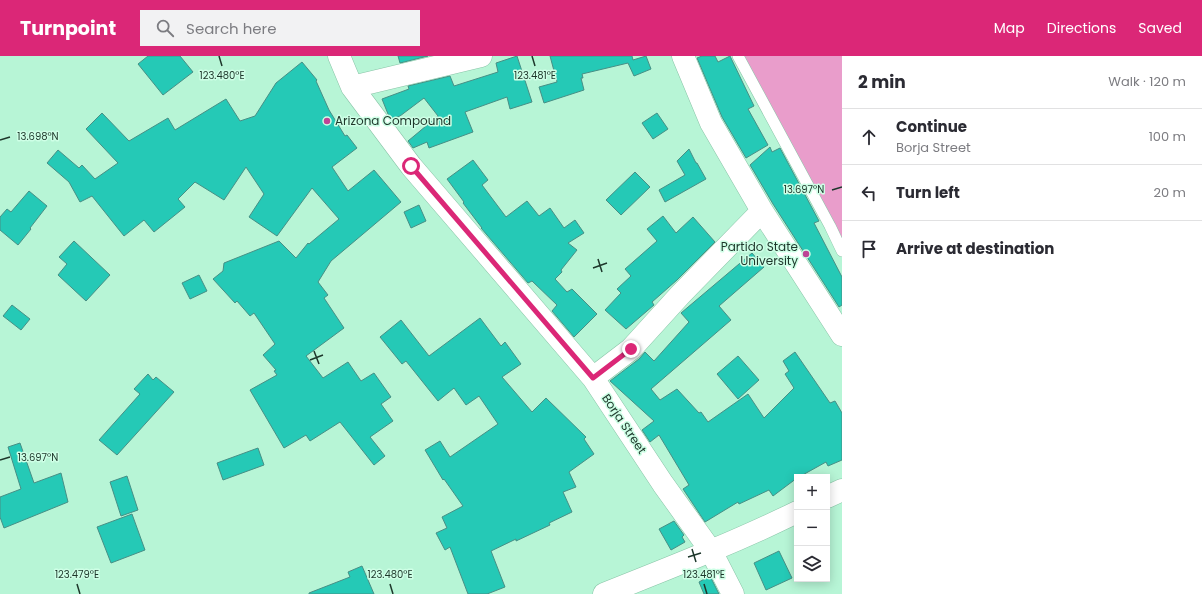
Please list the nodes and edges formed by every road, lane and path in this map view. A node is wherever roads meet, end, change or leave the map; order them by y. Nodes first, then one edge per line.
1 (339, 56) edge
2 (481, 56) edge
3 (683, 56) edge
4 (738, 56) edge
5 (352, 87) junction
6 (762, 211) junction
7 (842, 251) edge
8 (842, 335) edge
9 (593, 378) junction
10 (842, 490) edge
11 (830, 496) edge
12 (794, 514) edge
13 (711, 551) junction
14 (604, 594) edge
15 (733, 594) edge

1 - 5 street, Borja Street
2 - 5 street
3 - 6 street
4 - 7 lane
5 - 9 street, Borja Street
6 - 8 street
6 - 9 street
9 - 13 street, Borja Street
10 - 11 street
12 - 13 street
13 - 14 street
13 - 15 street, Borja Street

